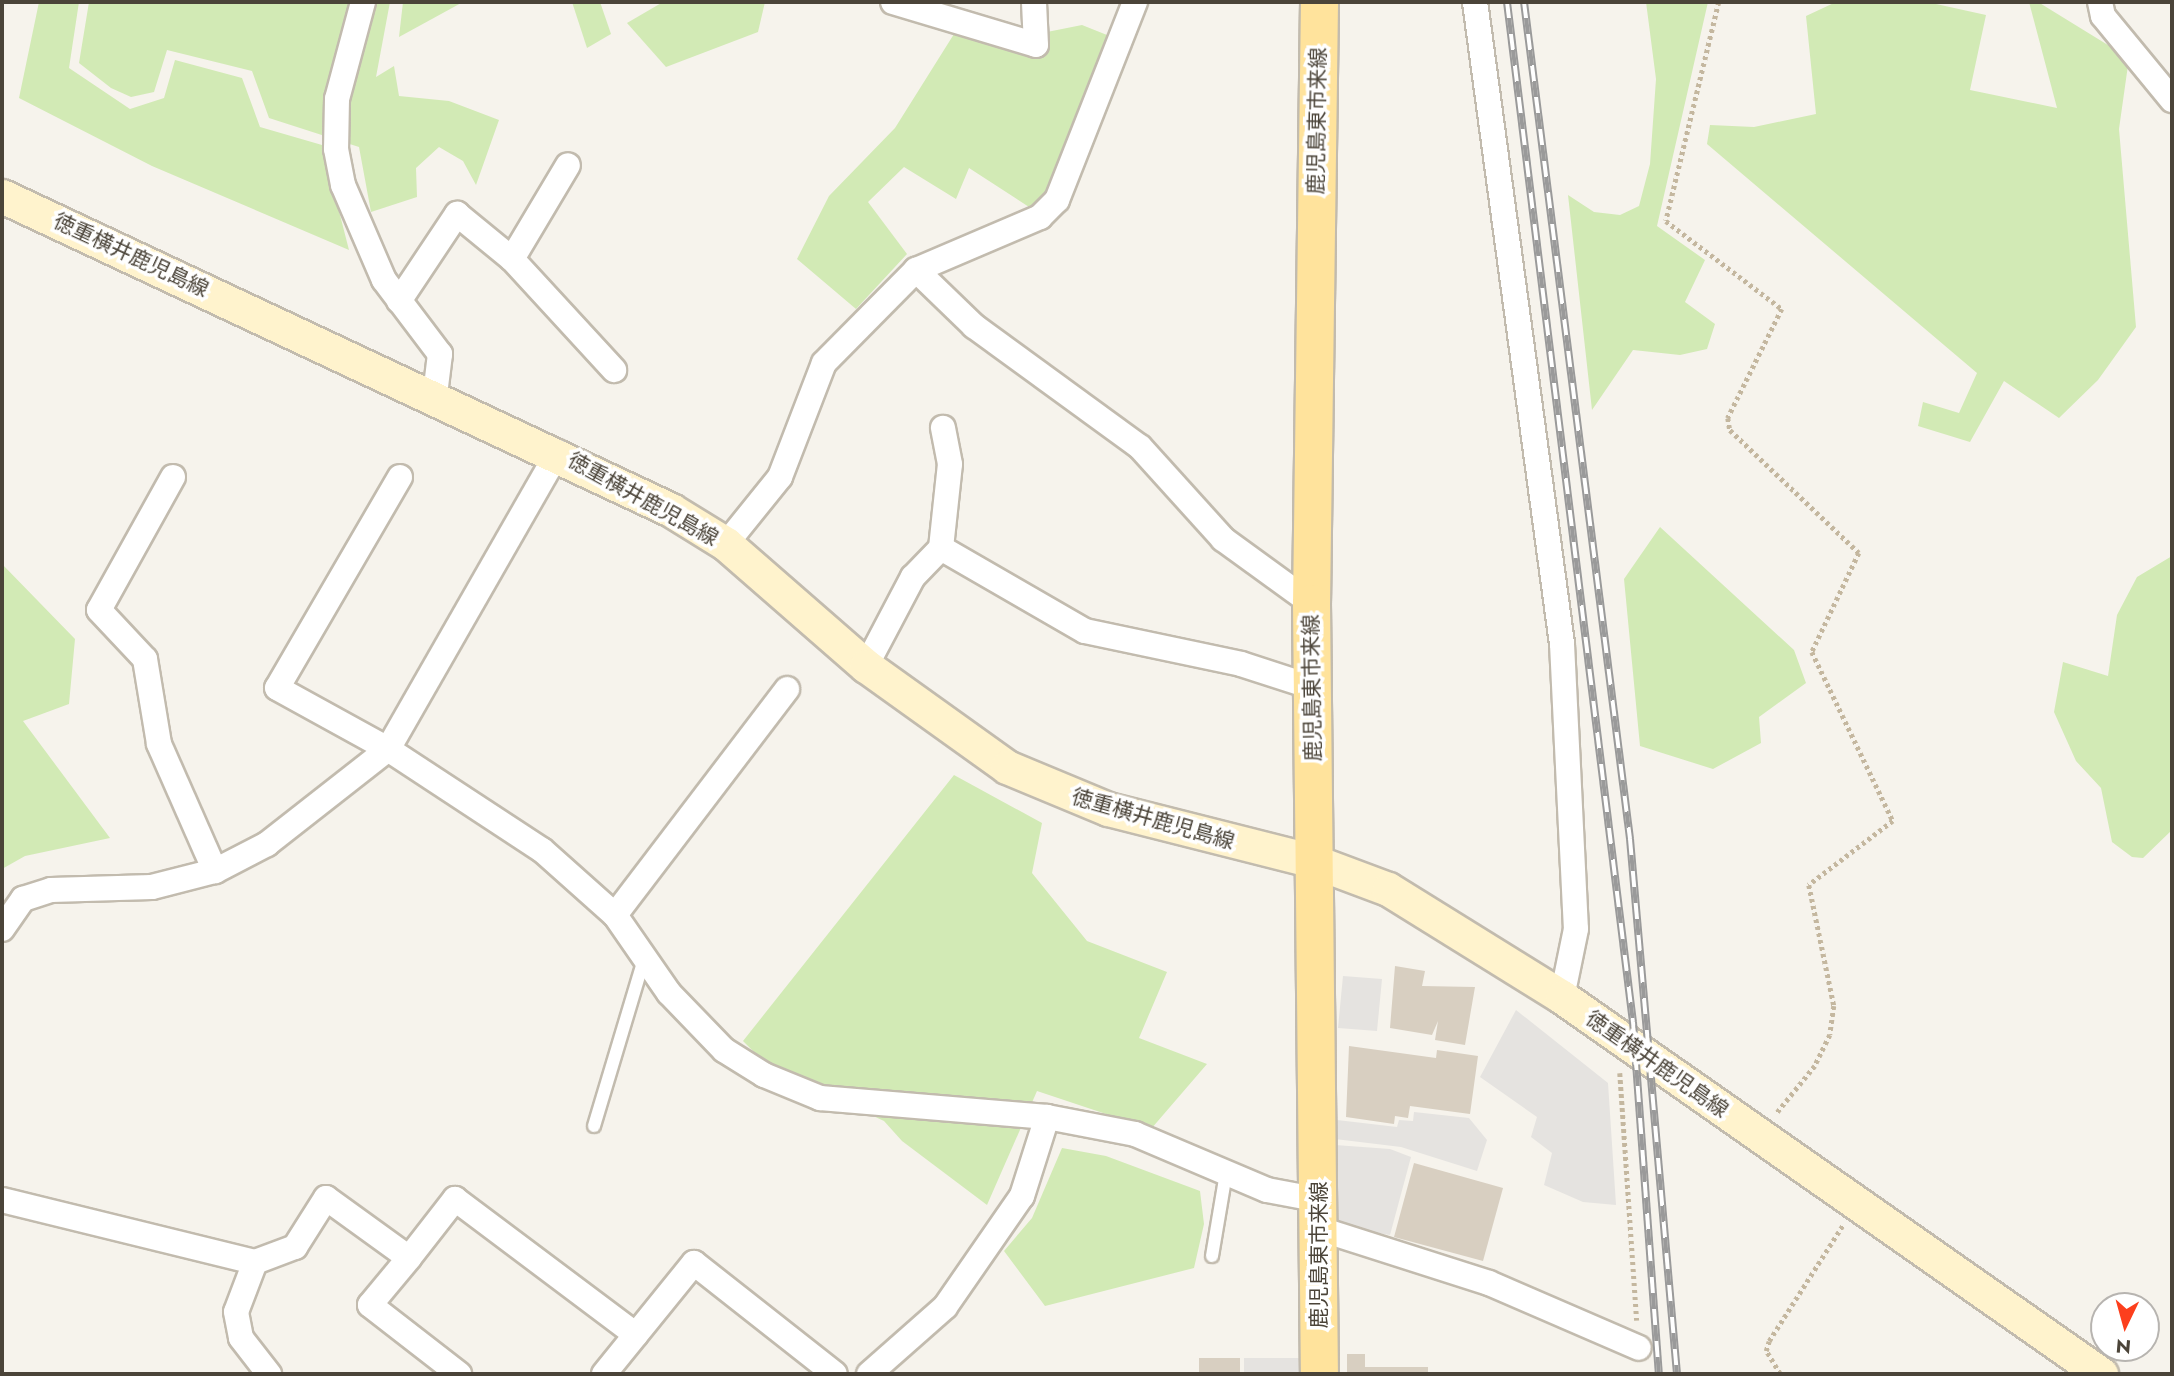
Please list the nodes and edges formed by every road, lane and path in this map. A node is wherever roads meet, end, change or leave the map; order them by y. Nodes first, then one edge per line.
1 (363, 2) edge
2 (893, 2) edge
3 (1034, 2) edge
4 (1135, 2) edge
5 (1319, 2) edge
6 (1475, 2) edge
7 (1719, 2) edge
8 (2100, 2) edge
9 (2172, 100) edge
10 (568, 164) dead end
11 (2, 196) edge
12 (512, 259) junction
13 (916, 270) junction
14 (399, 301) junction
15 (614, 370) dead end
16 (435, 395) junction
17 (943, 428) dead end
18 (558, 452) junction
19 (173, 477) dead end
20 (400, 477) dead end
21 (726, 544) junction
22 (941, 548) junction
23 (1311, 603) junction
24 (866, 666) junction
25 (1312, 687) junction
26 (787, 689) dead end
27 (388, 749) junction
28 (1313, 861) junction
29 (215, 871) junction
30 (12, 898) edge
31 (615, 915) junction
32 (2, 929) edge
33 (644, 960) junction
34 (1562, 997) junction
35 (1620, 1038) junction
36 (1047, 1117) junction
37 (594, 1126) dead end
38 (1761, 1137) junction
39 (1226, 1173) junction
40 (2, 1200) edge
41 (1857, 1204) junction
42 (1320, 1214) junction
43 (1212, 1256) dead end
44 (409, 1258) junction
45 (255, 1262) junction
46 (636, 1335) junction
47 (1640, 1348) joint
48 (269, 1374) edge
49 (458, 1374) edge
50 (604, 1374) edge
51 (835, 1374) edge
52 (869, 1374) edge
53 (1319, 1374) edge
54 (1780, 1374) edge
55 (2101, 1374) edge

1 - 14 street
2 - 3 street
4 - 13 street
5 - 23 main road, 鹿児島東市来線
6 - 34 street
7 - 38 path
8 - 9 street
10 - 12 street
11 - 16 main road, 徳重横井鹿児島線
12 - 14 street
12 - 15 street
13 - 21 street
13 - 23 street
14 - 16 street
16 - 18 main road, 徳重横井鹿児島線
17 - 22 street
18 - 21 main road, 徳重横井鹿児島線
18 - 27 street
19 - 29 street
20 - 27 street
21 - 24 main road, 徳重横井鹿児島線
22 - 24 street
22 - 25 street
23 - 25 main road, 鹿児島東市来線
24 - 28 main road, 徳重横井鹿児島線
25 - 28 main road, 鹿児島東市来線
26 - 31 street
27 - 29 street
27 - 31 street
28 - 34 main road, 徳重横井鹿児島線
28 - 42 main road, 鹿児島東市来線
29 - 30 street
30 - 32 street
31 - 33 street
33 - 36 street
33 - 37 lane
34 - 35 main road, 徳重横井鹿児島線
35 - 38 main road, 徳重横井鹿児島線
35 - 47 path
36 - 39 street
36 - 52 street
38 - 41 main road, 徳重横井鹿児島線
39 - 42 street
39 - 43 lane
40 - 45 street
41 - 54 path
41 - 55 main road, 徳重横井鹿児島線
42 - 47 street
42 - 53 main road, 鹿児島東市来線
44 - 45 street
44 - 46 street
44 - 49 street
45 - 48 street
46 - 50 street
46 - 51 street

